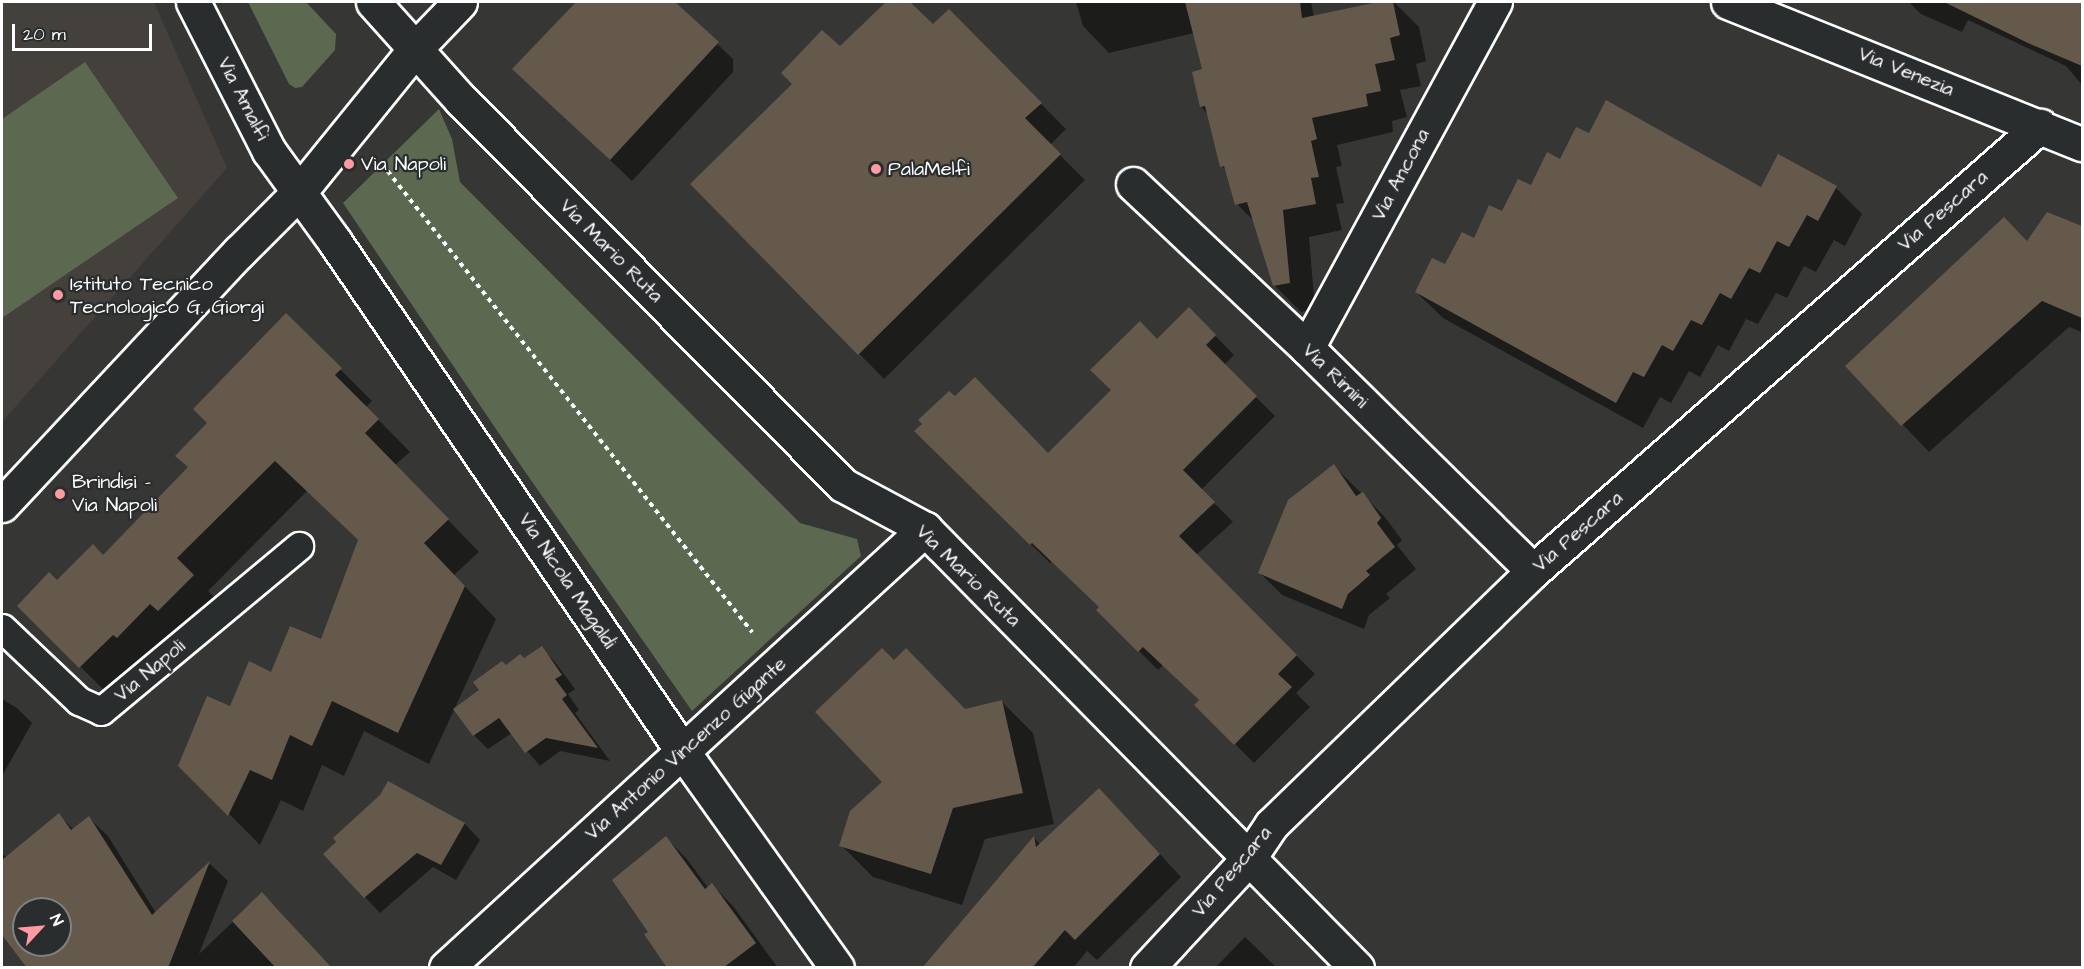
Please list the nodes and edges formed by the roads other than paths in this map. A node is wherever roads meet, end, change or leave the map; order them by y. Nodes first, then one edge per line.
1 (193, 2) edge
2 (373, 2) edge
3 (460, 2) edge
4 (1494, 2) edge
5 (1728, 2) edge
6 (415, 49) junction
7 (2040, 126) junction
8 (2082, 144) edge
9 (1133, 184) dead end
10 (300, 191) junction
11 (1307, 348) junction
12 (2, 505) edge
13 (925, 529) junction
14 (299, 546) dead end
15 (1533, 571) junction
16 (2, 628) edge
17 (683, 752) junction
18 (1250, 858) junction
19 (446, 968) edge
20 (837, 968) edge
21 (1147, 968) edge
22 (1357, 968) edge

1 - 10 street, Via Amalfi
2 - 6 street
3 - 6 street
4 - 11 street, Via Ancona
5 - 7 street, Via Venezia
6 - 10 street
6 - 13 street, Via Mario Ruta
7 - 8 street, Via Venezia
7 - 15 street, Via Pescara
9 - 11 street, Via Rimini
10 - 12 street
10 - 17 street, Via Nicola Magaldi
11 - 15 street, Via Rimini
13 - 17 street, Via Antonio Vincenzo Gigante
13 - 18 street, Via Mario Ruta
14 - 16 lane, Via Napoli
15 - 18 street, Via Pescara
17 - 19 street, Via Antonio Vincenzo Gigante
17 - 20 street, Via Nicola Magaldi
18 - 21 street, Via Pescara
18 - 22 street, Via Mario Ruta

